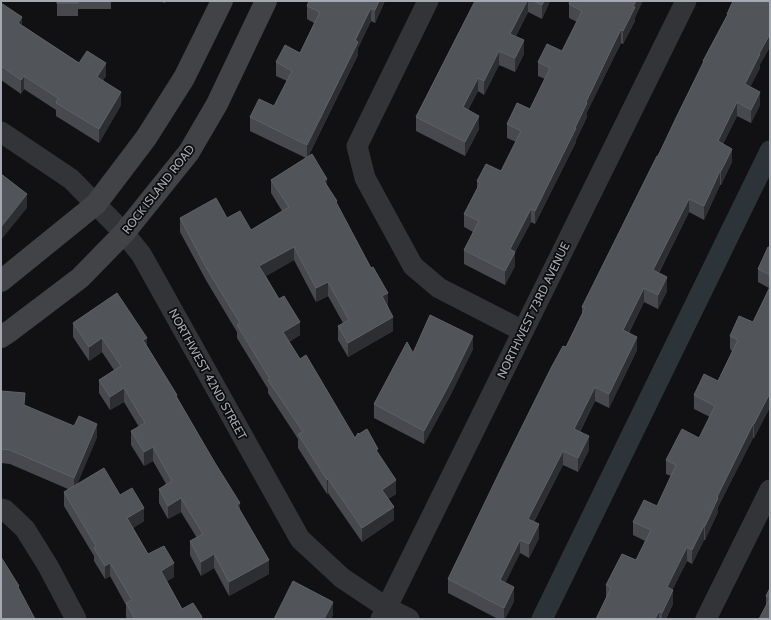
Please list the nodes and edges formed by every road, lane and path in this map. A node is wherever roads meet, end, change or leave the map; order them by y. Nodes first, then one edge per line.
1 (222, 1) edge
2 (266, 1) edge
3 (428, 1) edge
4 (686, 1) edge
5 (1, 132) edge
6 (96, 204) junction
7 (124, 233) junction
8 (1, 282) edge
9 (523, 331) junction
10 (1, 337) edge
11 (770, 490) edge
12 (3, 510) edge
13 (384, 614) edge
14 (76, 619) edge
15 (408, 619) edge
16 (706, 619) edge

1 - 6 main road
2 - 7 main road, ROCK ISLAND ROAD
3 - 9 street
4 - 9 street, NORTHWEST 73RD AVENUE
5 - 6 street, NORTHWEST 42ND STREET
6 - 7 street, NORTHWEST 42ND STREET
6 - 8 main road
7 - 10 main road, ROCK ISLAND ROAD
7 - 13 street, NORTHWEST 42ND STREET
9 - 13 street, NORTHWEST 73RD AVENUE
11 - 16 street
12 - 14 street
13 - 15 street, NORTHWEST 42ND STREET

